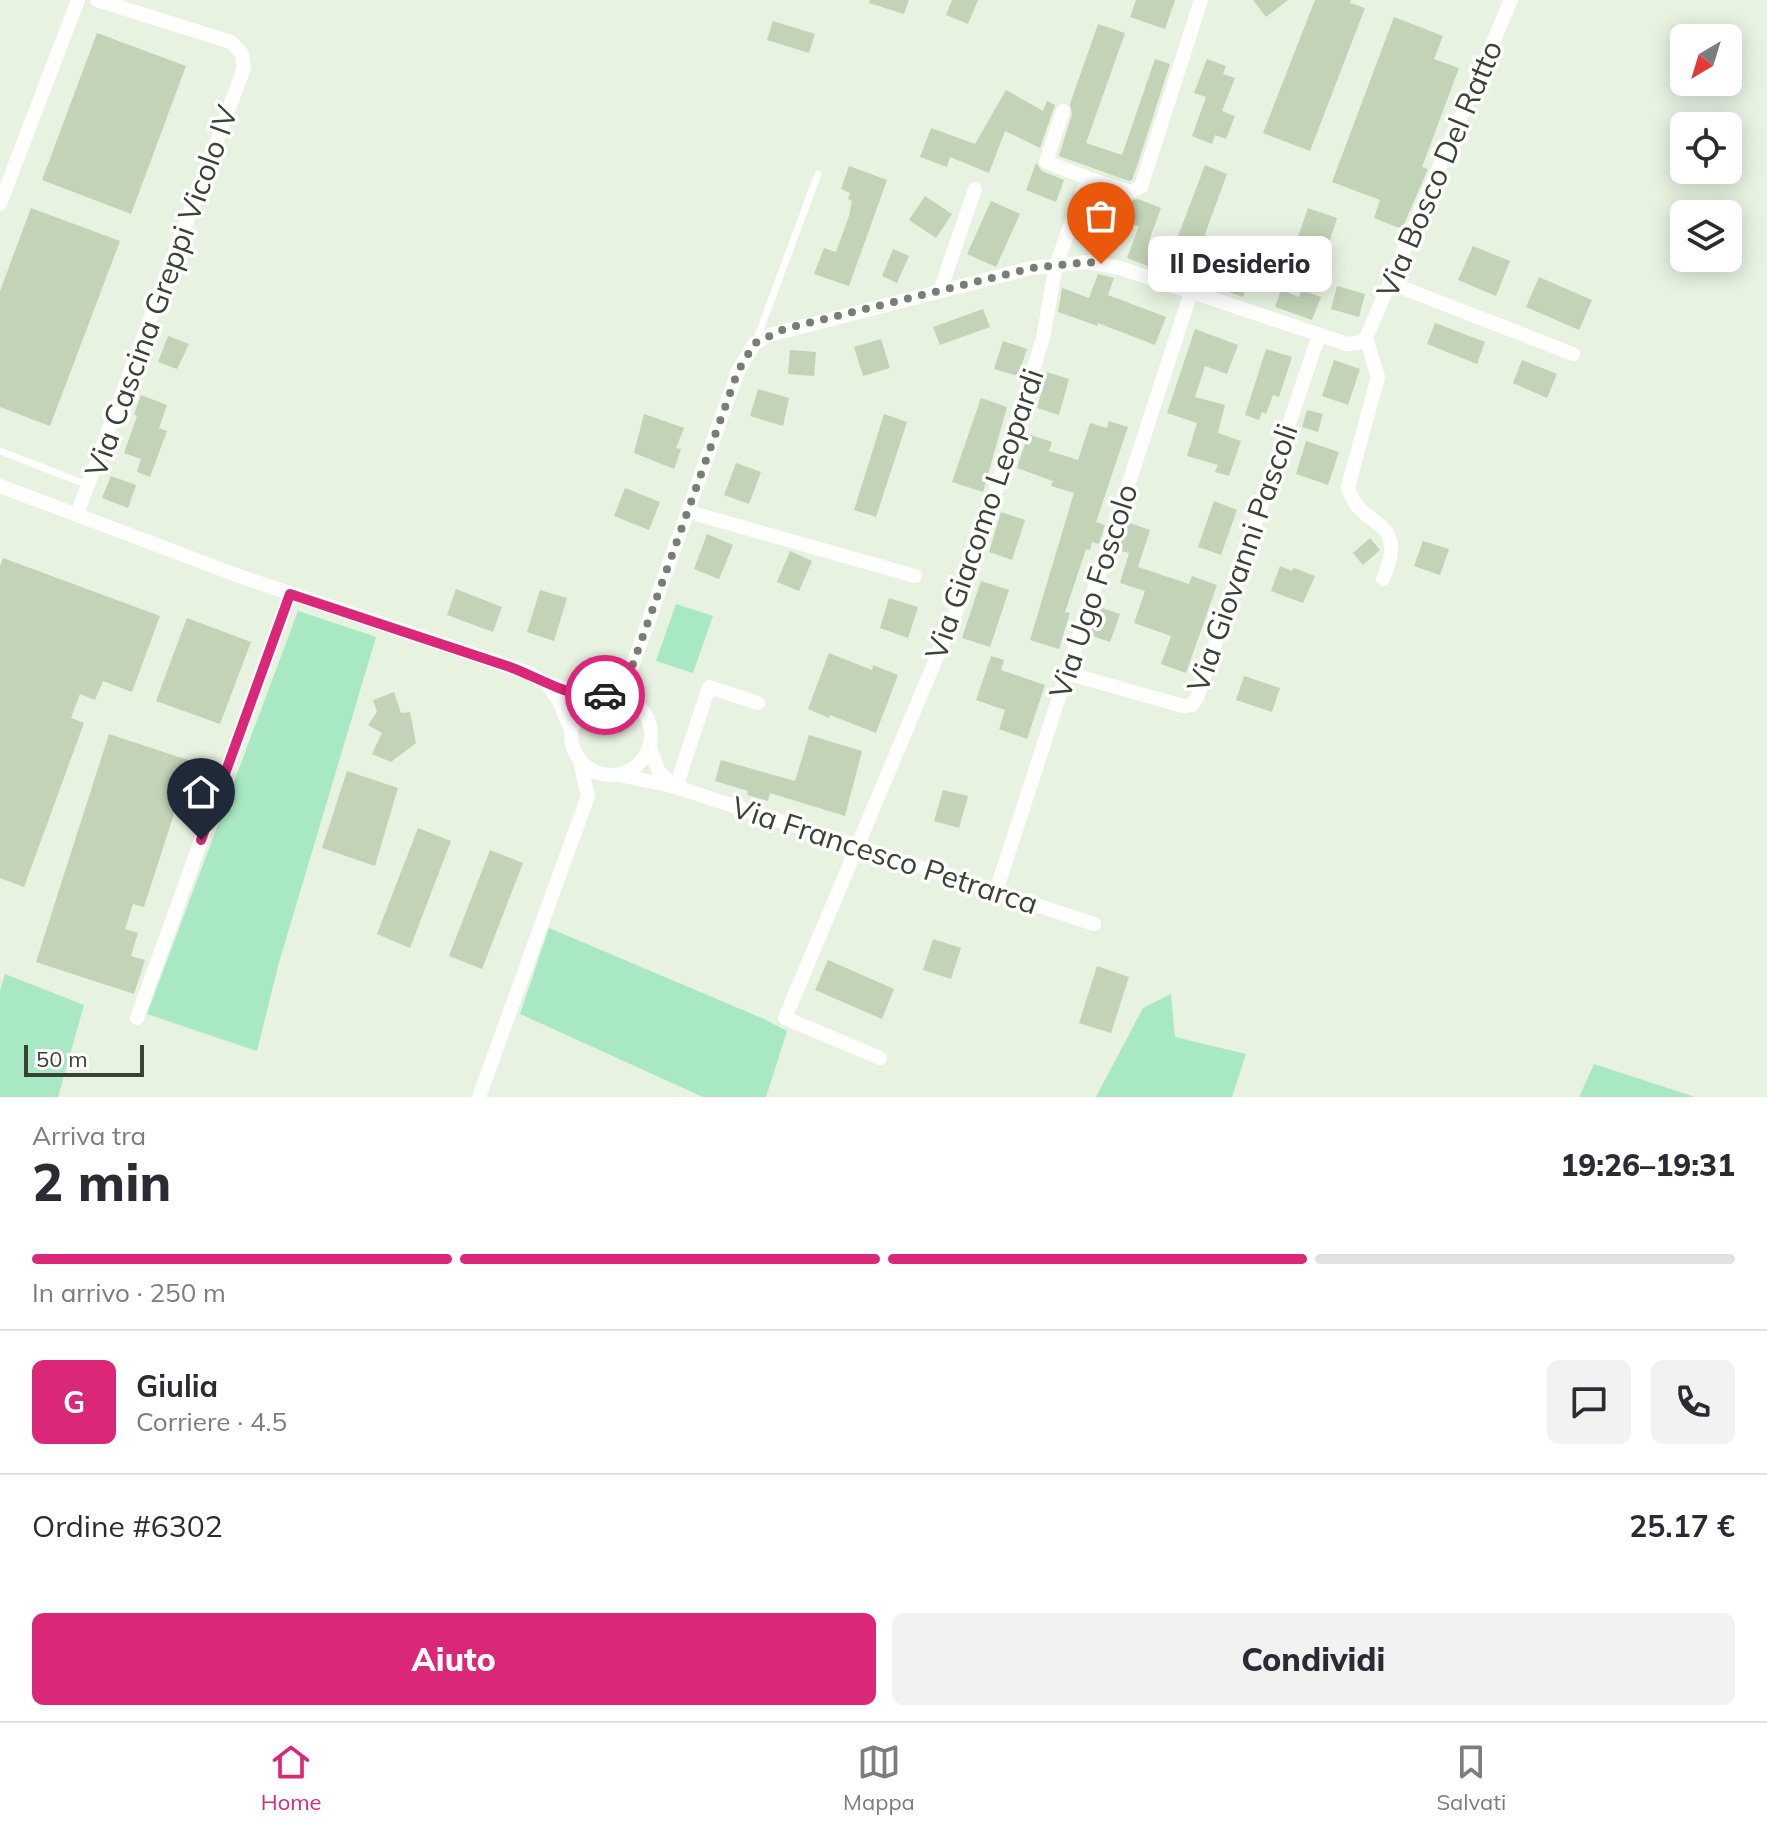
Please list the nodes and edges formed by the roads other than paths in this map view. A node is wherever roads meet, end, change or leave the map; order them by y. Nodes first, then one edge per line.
1 (78, 0) edge
2 (97, 0) edge
3 (1201, 0) edge
4 (1511, 0) edge
5 (1063, 111) dead end
6 (818, 174) dead end
7 (1093, 180) junction
8 (975, 189) dead end
9 (0, 204) edge
10 (1056, 265) junction
11 (1390, 283) junction
12 (940, 291) junction
13 (1191, 292) junction
14 (1319, 335) junction
15 (1366, 338) junction
16 (755, 343) junction
17 (1573, 354) dead end
18 (0, 451) edge
19 (88, 485) junction
20 (0, 486) edge
21 (689, 512) junction
22 (77, 514) junction
23 (915, 576) dead end
24 (1383, 579) dead end
25 (290, 594) junction
26 (1066, 673) junction
27 (629, 675) junction
28 (546, 683) junction
29 (600, 697) junction
30 (758, 703) dead end
31 (640, 707) junction
32 (571, 730) junction
33 (650, 748) junction
34 (580, 762) junction
35 (616, 775) junction
36 (676, 787) junction
37 (588, 796) junction
38 (857, 845) junction
39 (996, 891) junction
40 (1094, 924) dead end
41 (137, 1018) dead end
42 (880, 1058) dead end
43 (479, 1097) edge

1 - 9 street
2 - 19 street, Via Cascina Greppi Vicolo IV
3 - 7 street
4 - 11 street, Via Bosco Del Ratto
5 - 7 street
6 - 16 lane
7 - 10 street, Via Giacomo Leopardi
8 - 12 street
10 - 12 street
10 - 13 street
10 - 38 street, Via Giacomo Leopardi
11 - 15 street, Via Bosco Del Ratto
11 - 17 street
12 - 16 street
13 - 14 street
13 - 26 street, Via Ugo Foscolo
14 - 15 street
14 - 26 street, Via Giovanni Pascoli
15 - 24 street
16 - 21 street
18 - 19 lane
19 - 22 street, Via Cascina Greppi Vicolo IV
20 - 22 street
21 - 23 street
21 - 27 street
22 - 25 street
25 - 28 street
25 - 41 street
26 - 39 street, Via Ugo Foscolo
27 - 29 street
27 - 31 street
28 - 29 street
28 - 32 street
29 - 31 street
29 - 32 street
30 - 36 street
31 - 33 street
32 - 34 street
33 - 35 street
33 - 36 street
34 - 35 street
34 - 37 street
35 - 36 street, Via Francesco Petrarca
35 - 37 street
36 - 38 street, Via Francesco Petrarca
37 - 43 street
38 - 39 street, Via Francesco Petrarca
38 - 42 street, Via Giacomo Leopardi
39 - 40 street, Via Francesco Petrarca

